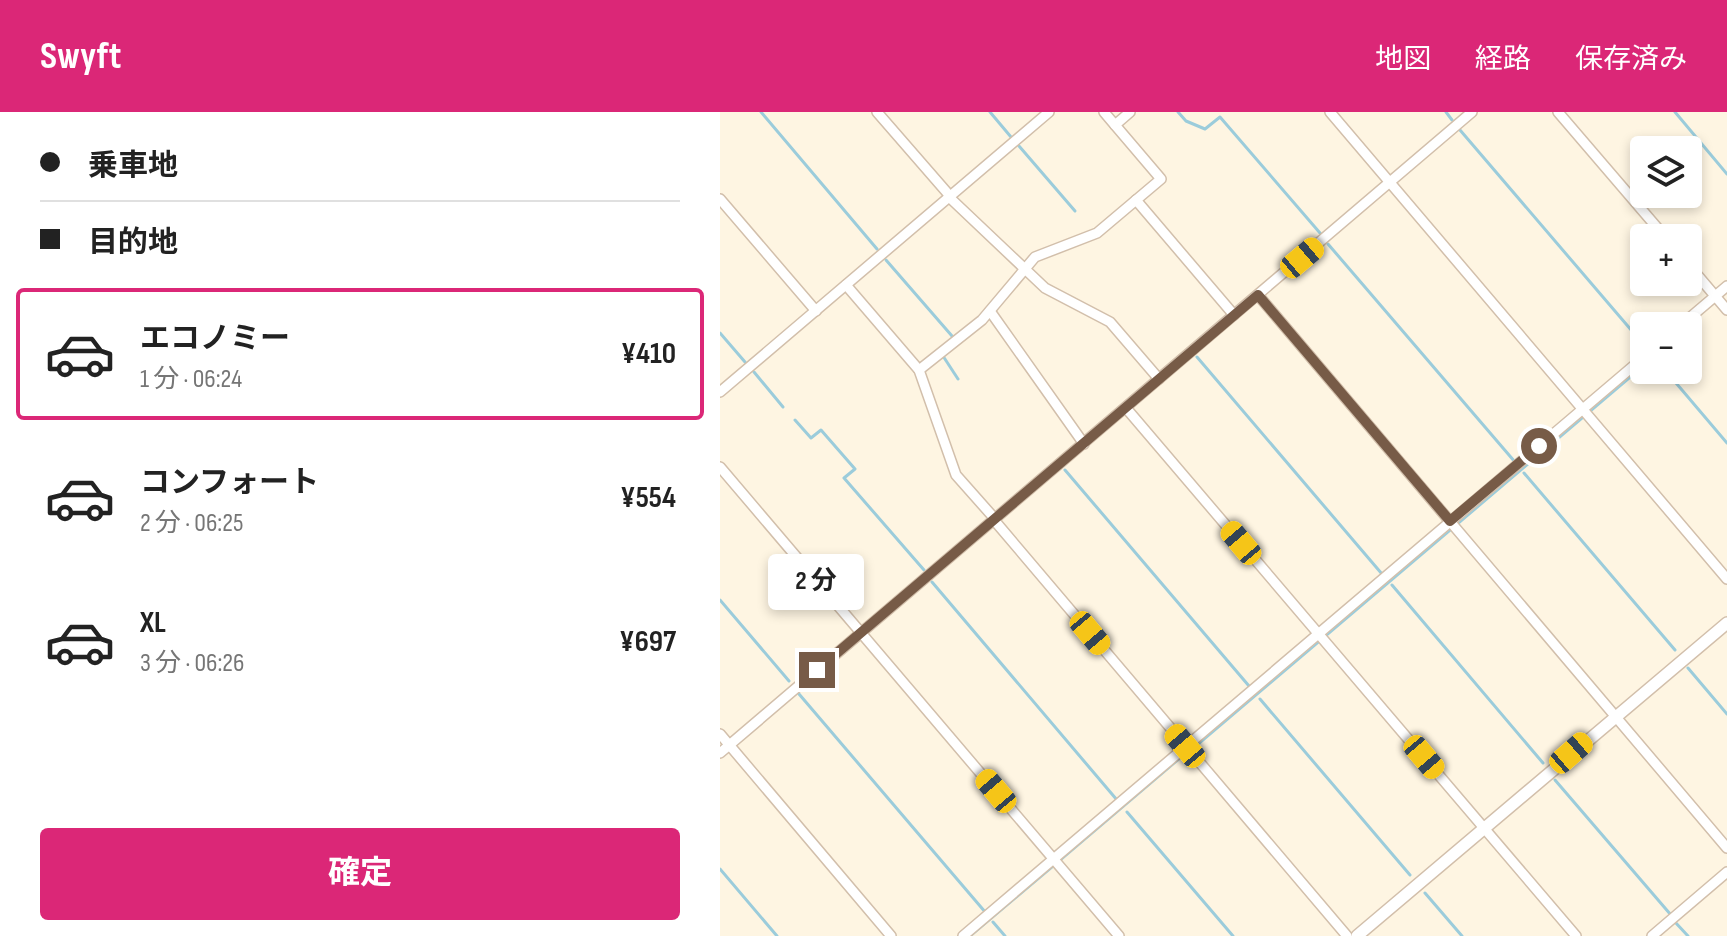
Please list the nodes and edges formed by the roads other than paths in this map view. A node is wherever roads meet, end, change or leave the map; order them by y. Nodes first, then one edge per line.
1 (877, 112) edge
2 (1049, 112) edge
3 (1104, 112) edge
4 (1130, 112) edge
5 (1330, 112) edge
6 (1472, 112) edge
7 (1558, 112) edge
8 (1115, 125) junction
9 (1390, 182) junction
10 (949, 196) junction
11 (720, 199) edge
12 (1136, 200) junction
13 (1654, 224) edge
14 (1023, 267) junction
15 (1702, 281) edge
16 (846, 285) junction
17 (1727, 286) edge
18 (1258, 295) junction
19 (1715, 296) junction
20 (1727, 310) edge
21 (816, 311) junction
22 (990, 311) junction
23 (1696, 312) edge
24 (1234, 315) junction
25 (919, 370) junction
26 (1630, 370) edge
27 (1159, 379) junction
28 (720, 392) edge
29 (1126, 408) junction
30 (1585, 411) junction
31 (1084, 444) junction
32 (720, 467) edge
33 (994, 520) junction
34 (1453, 524) junction
35 (1727, 579) edge
36 (1727, 623) edge
37 (861, 633) junction
38 (1321, 636) junction
39 (1615, 716) junction
40 (720, 734) edge
41 (729, 745) junction
42 (1185, 746) junction
43 (720, 753) edge
44 (1484, 828) junction
45 (1727, 848) edge
46 (1053, 859) junction
47 (1727, 872) edge
48 (891, 936) edge
49 (963, 936) edge
50 (1119, 936) edge
51 (1347, 936) edge
52 (1357, 936) edge
53 (1576, 936) edge
54 (1652, 936) edge

1 - 10 street
2 - 10 street
3 - 8 street
4 - 8 street
5 - 9 street
6 - 9 street
7 - 13 street
8 - 12 street
9 - 18 street
9 - 30 street
10 - 14 street
10 - 16 street
11 - 21 street
12 - 14 street
12 - 24 street
14 - 22 street
14 - 27 street
15 - 19 street
16 - 21 street
16 - 25 street
17 - 19 street
18 - 24 street
18 - 34 street
19 - 20 street
19 - 23 street
21 - 28 street
22 - 25 street
22 - 31 street
24 - 27 street
25 - 33 street
26 - 30 street
27 - 29 street
29 - 31 street
29 - 38 street
30 - 34 street
30 - 35 street
31 - 33 street
32 - 37 street
33 - 37 street
33 - 42 street
34 - 38 street
34 - 39 street
36 - 39 street
37 - 41 street
37 - 46 street
38 - 42 street
38 - 44 street
39 - 44 street
39 - 45 street
40 - 41 street
41 - 43 street
41 - 48 street
42 - 46 street
42 - 51 street
44 - 52 street
44 - 53 street
46 - 49 street
46 - 50 street
47 - 54 street

